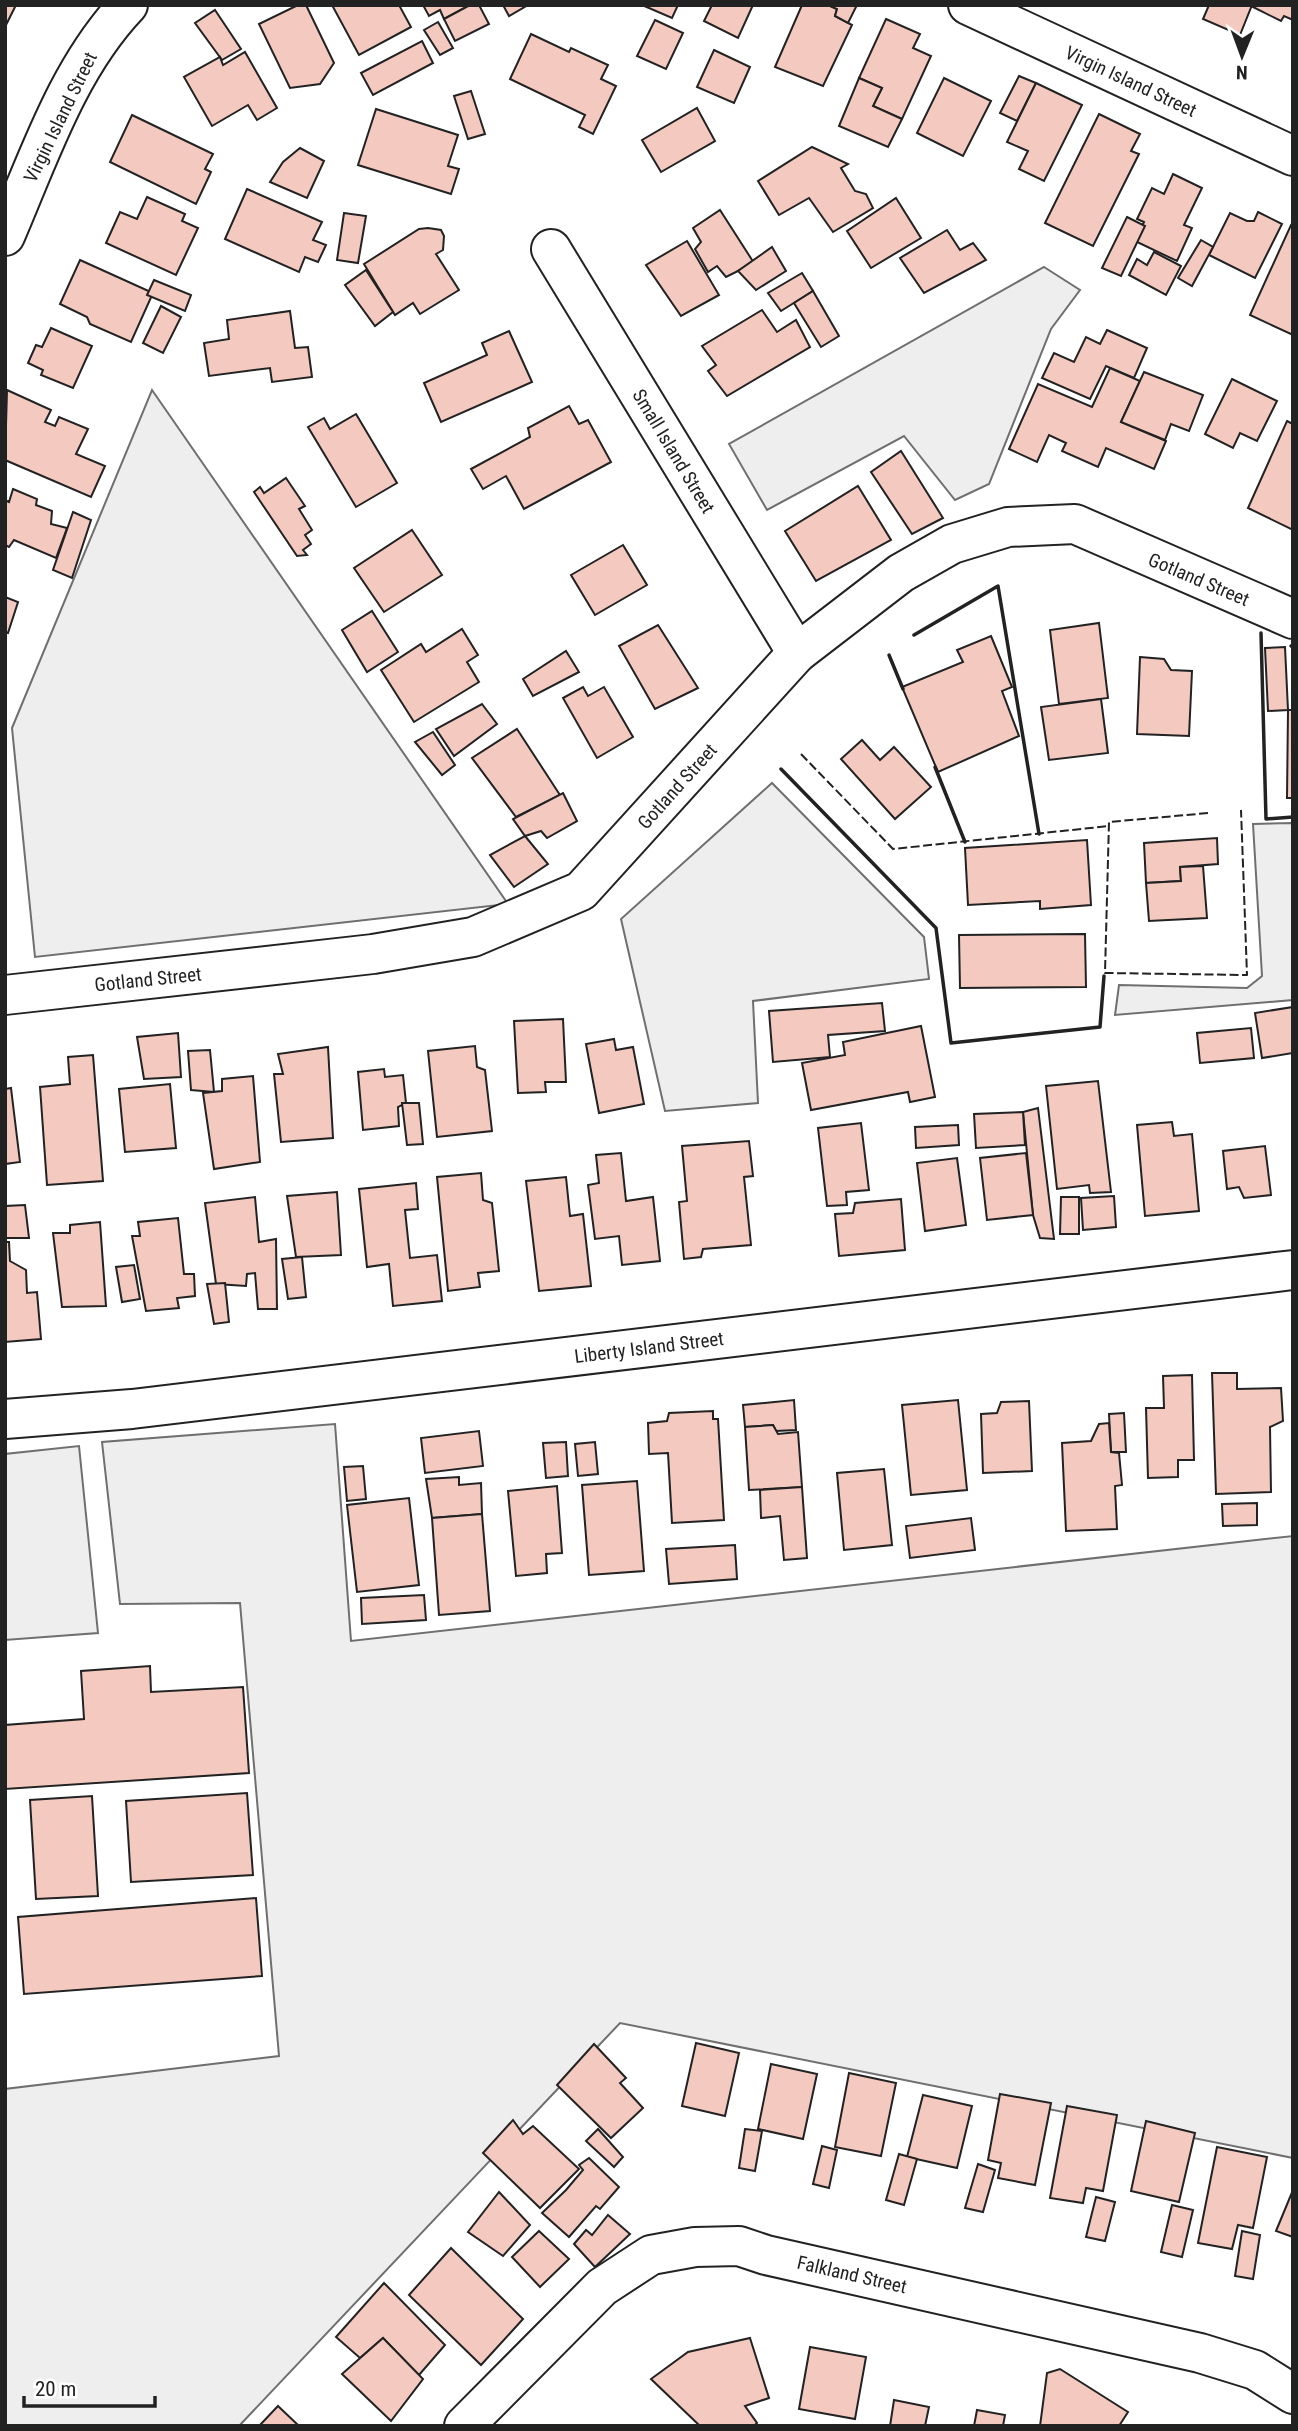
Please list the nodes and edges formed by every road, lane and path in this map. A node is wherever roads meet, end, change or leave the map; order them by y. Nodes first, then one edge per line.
1 (128, 5) edge
2 (968, 5) edge
3 (1293, 156) edge
4 (5, 236) edge
5 (551, 249) dead end
6 (1293, 619) edge
7 (797, 653) junction
8 (5, 995) edge
9 (1293, 1270) edge
10 (5, 1419) edge
11 (1293, 2395) edge
12 (464, 2426) edge

1 - 4 street, Virgin Island Street
2 - 3 street, Virgin Island Street
5 - 7 street, Small Island Street
6 - 7 street, Gotland Street
7 - 8 street, Gotland Street
9 - 10 street, Liberty Island Street
11 - 12 street, Falkland Street

